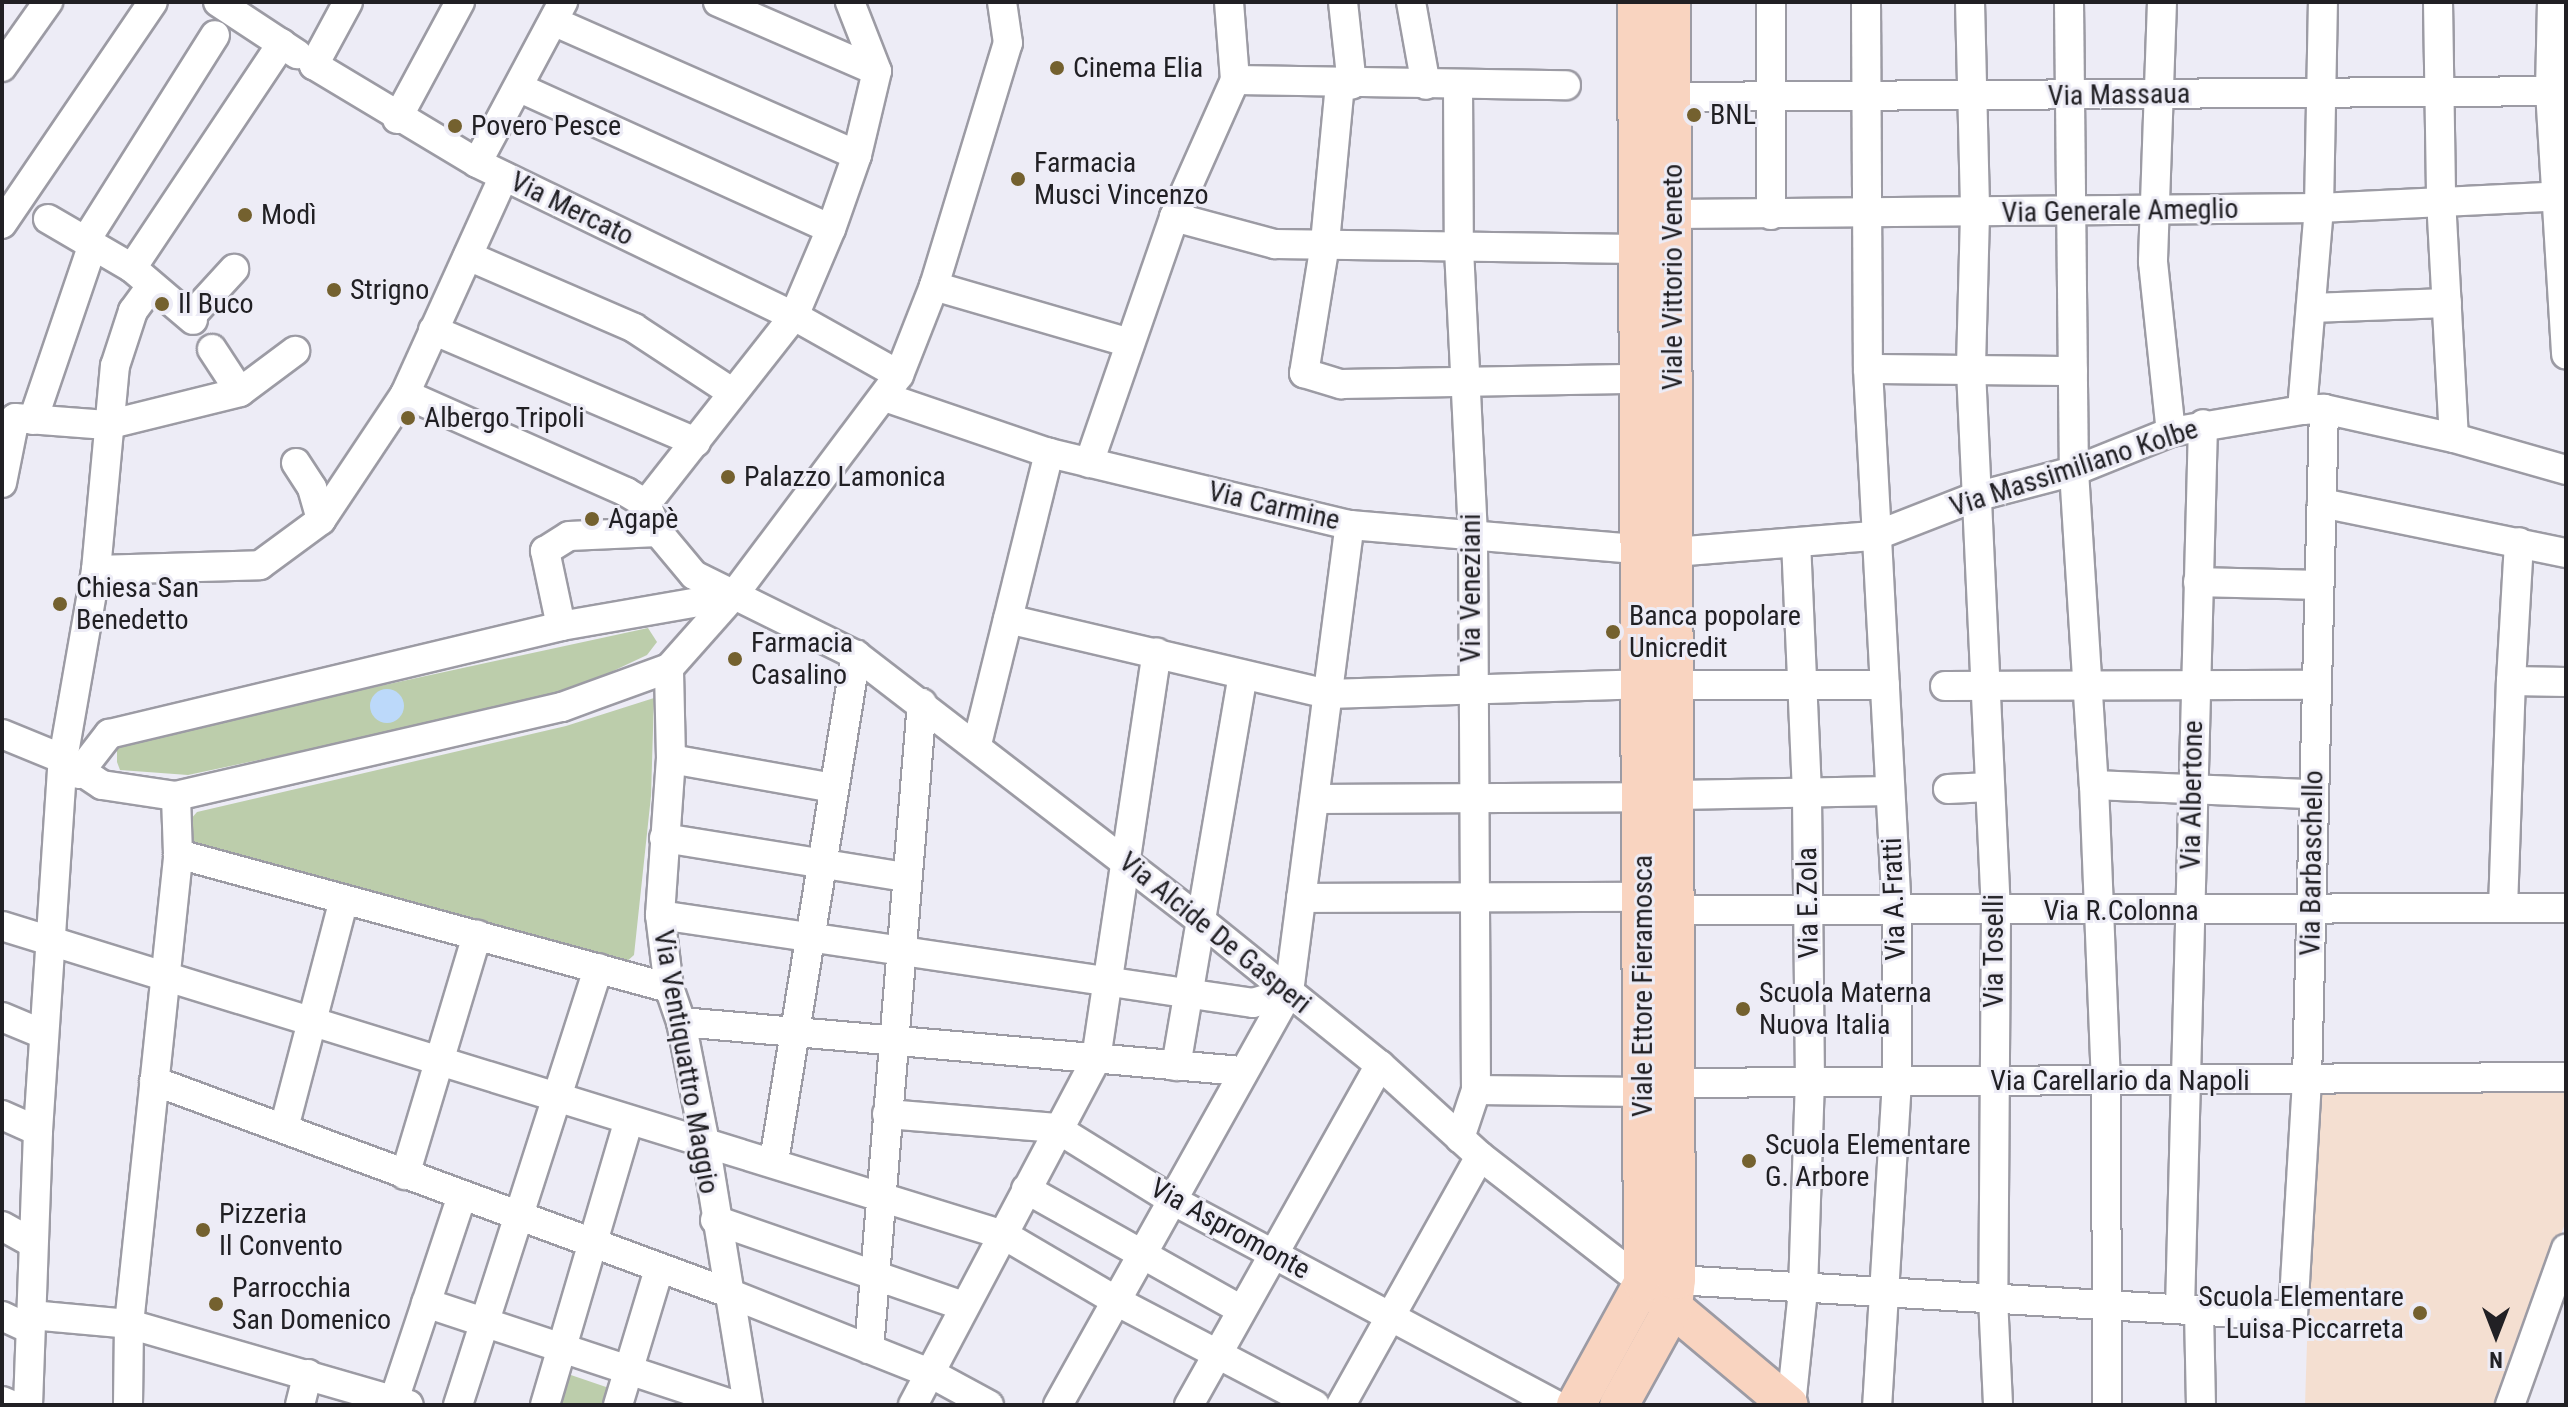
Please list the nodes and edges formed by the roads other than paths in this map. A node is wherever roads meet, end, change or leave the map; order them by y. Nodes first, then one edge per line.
1 (48, 2) edge
2 (153, 2) edge
3 (348, 2) edge
4 (460, 2) edge
5 (718, 2) edge
6 (850, 2) edge
7 (1002, 2) edge
8 (1229, 2) edge
9 (1343, 2) edge
10 (1411, 2) edge
11 (1637, 2) edge
12 (1671, 2) edge
13 (1771, 2) edge
14 (1866, 2) edge
15 (1970, 2) edge
16 (2069, 2) edge
17 (2162, 2) edge
18 (2323, 2) edge
19 (2438, 2) edge
20 (2552, 2) edge
21 (559, 12) edge
22 (225, 13) edge
23 (282, 43) junction
24 (314, 65) junction
25 (2, 67) edge
26 (877, 71) junction
27 (1235, 80) junction
28 (1346, 84) junction
29 (1426, 85) junction
30 (1458, 85) junction
31 (1566, 85) dead end
32 (520, 88) junction
33 (2321, 91) junction
34 (2558, 91) edge
35 (2162, 94) junction
36 (2438, 94) junction
37 (1867, 95) junction
38 (1772, 96) junction
39 (1672, 97) junction
40 (2071, 97) junction
41 (1972, 98) junction
42 (397, 119) junction
43 (857, 155) junction
44 (477, 163) junction
45 (504, 176) junction
46 (2562, 196) edge
47 (2441, 199) junction
48 (2072, 208) junction
49 (2319, 208) junction
50 (10, 209) edge
51 (2158, 209) junction
52 (1673, 214) junction
53 (1975, 214) junction
54 (1771, 215) junction
55 (1867, 215) junction
56 (1174, 217) junction
57 (48, 219) dead end
58 (831, 229) junction
59 (90, 242) junction
60 (1325, 244) junction
61 (1459, 249) junction
62 (1638, 249) junction
63 (468, 256) junction
64 (234, 269) dead end
65 (141, 277) junction
66 (934, 286) junction
67 (2447, 303) junction
68 (2311, 308) junction
69 (794, 316) junction
70 (433, 330) junction
71 (1130, 343) junction
72 (212, 349) dead end
73 (295, 351) dead end
74 (2566, 355) edge
75 (1868, 369) junction
76 (1971, 370) junction
77 (2073, 371) junction
78 (1640, 379) junction
79 (1465, 381) junction
80 (892, 386) junction
81 (240, 392) junction
82 (733, 393) junction
83 (405, 394) junction
84 (2313, 409) junction
85 (24, 419) junction
86 (2203, 424) junction
87 (107, 425) junction
88 (2171, 432) junction
89 (2454, 438) junction
90 (696, 442) junction
91 (1049, 453) junction
92 (296, 463) dead end
93 (1089, 463) junction
94 (2566, 470) edge
95 (2074, 471) junction
96 (2, 483) edge
97 (1975, 497) junction
98 (2322, 503) junction
99 (646, 504) junction
100 (321, 520) junction
101 (1350, 525) junction
102 (658, 532) junction
103 (1473, 536) junction
104 (1875, 536) junction
105 (2519, 542) junction
106 (1796, 545) junction
107 (1657, 550) junction
108 (2566, 553) edge
109 (96, 570) junction
110 (2198, 582) junction
111 (2318, 585) junction
112 (733, 596) junction
113 (1008, 619) junction
114 (561, 626) junction
115 (1157, 653) junction
116 (856, 655) junction
117 (669, 668) junction
118 (1243, 676) junction
119 (2511, 681) junction
120 (2566, 682) edge
121 (2085, 684) junction
122 (1658, 685) junction
123 (1804, 685) junction
124 (1885, 685) junction
125 (2195, 685) junction
126 (2315, 685) junction
127 (1945, 686) dead end
128 (1984, 687) junction
129 (1470, 689) junction
130 (1328, 694) junction
131 (922, 703) junction
132 (2, 734) edge
133 (977, 744) junction
134 (671, 759) junction
135 (70, 767) junction
136 (2094, 785) junction
137 (1990, 787) junction
138 (833, 788) junction
139 (1948, 789) dead end
140 (2194, 790) junction
141 (1890, 791) junction
142 (1807, 793) junction
143 (2313, 794) junction
144 (176, 796) junction
145 (1472, 796) junction
146 (1659, 796) junction
147 (1315, 799) junction
148 (664, 838) junction
149 (178, 854) junction
150 (823, 862) junction
151 (1126, 862) junction
152 (905, 877) junction
153 (1474, 897) junction
154 (1301, 898) junction
155 (344, 900) junction
156 (1659, 904) junction
157 (2503, 908) junction
158 (2566, 908) edge
159 (1809, 911) junction
160 (2189, 911) junction
161 (2311, 911) junction
162 (1996, 912) junction
163 (2101, 912) junction
164 (1897, 913) junction
165 (660, 915) junction
166 (1200, 920) junction
167 (2, 926) edge
168 (477, 935) junction
169 (811, 939) junction
170 (50, 940) junction
171 (900, 954) junction
172 (598, 968) junction
173 (167, 976) junction
174 (1107, 983) junction
175 (669, 988) junction
176 (1289, 992) junction
177 (1188, 995) junction
178 (2, 1017) edge
179 (313, 1022) junction
180 (681, 1022) junction
181 (795, 1031) junction
182 (43, 1034) junction
183 (891, 1040) junction
184 (1096, 1059) junction
185 (442, 1061) junction
186 (1380, 1065) junction
187 (1176, 1066) junction
188 (1241, 1071) junction
189 (2566, 1077) edge
190 (2184, 1080) junction
191 (2307, 1080) junction
192 (154, 1081) junction
193 (1897, 1081) junction
194 (1993, 1082) junction
195 (1810, 1083) junction
196 (2106, 1084) junction
197 (1660, 1088) junction
198 (1476, 1090) junction
199 (559, 1096) junction
200 (887, 1114) junction
201 (2, 1115) edge
202 (629, 1120) junction
203 (284, 1128) junction
204 (1056, 1128) junction
205 (38, 1131) junction
206 (705, 1143) junction
207 (1470, 1147) junction
208 (774, 1161) junction
209 (405, 1175) junction
210 (1026, 1189) junction
211 (462, 1196) junction
212 (882, 1196) junction
213 (1172, 1200) junction
214 (520, 1216) junction
215 (715, 1220) junction
216 (2, 1226) edge
217 (1004, 1235) junction
218 (592, 1242) junction
219 (33, 1243) junction
220 (2566, 1249) edge
221 (1276, 1256) junction
222 (1142, 1258) junction
223 (659, 1269) junction
224 (876, 1275) junction
225 (1664, 1290) junction
226 (1803, 1290) junction
227 (726, 1292) junction
228 (1886, 1295) junction
229 (1993, 1298) junction
230 (1118, 1302) junction
231 (426, 1303) junction
232 (2105, 1303) junction
233 (963, 1306) junction
234 (1240, 1309) junction
235 (2189, 1310) junction
236 (2556, 1313) edge
237 (2, 1316) edge
238 (1387, 1316) junction
239 (31, 1322) junction
240 (487, 1322) junction
241 (129, 1324) junction
242 (559, 1347) junction
243 (869, 1349) junction
244 (1216, 1352) junction
245 (627, 1371) junction
246 (930, 1373) junction
247 (308, 1374) junction
248 (690, 1398) edge
249 (2, 1401) edge
250 (402, 1402) edge
251 (12, 1405) edge
252 (28, 1405) edge
253 (128, 1405) edge
254 (300, 1405) edge
255 (458, 1405) edge
256 (545, 1405) edge
257 (618, 1405) edge
258 (735, 1405) edge
259 (748, 1405) edge
260 (913, 1405) edge
261 (989, 1405) edge
262 (1058, 1405) edge
263 (1189, 1405) edge
264 (1315, 1405) edge
265 (1341, 1405) edge
266 (1556, 1405) edge
267 (1576, 1405) edge
268 (1619, 1405) edge
269 (1790, 1405) edge
270 (1877, 1405) edge
271 (1998, 1405) edge
272 (2107, 1405) edge
273 (2201, 1405) edge
274 (2510, 1405) edge

1 - 25 street
2 - 50 street
3 - 24 street
4 - 42 street
5 - 26 street
6 - 26 street
7 - 66 street
8 - 27 street
9 - 28 street
10 - 29 street
11 - 62 main road, Viale Vittorio Veneto
12 - 39 main road, Viale Vittorio Veneto
13 - 38 street
14 - 37 street, Via A.Fratti
15 - 41 street, Via Toselli
16 - 40 street
17 - 35 street
18 - 33 street, Via Barbaschello
19 - 36 street
20 - 34 street
21 - 32 street
21 - 43 street
22 - 23 street, Via Mercato
22 - 59 street
23 - 24 street, Via Mercato
23 - 65 street
24 - 42 street, Via Mercato
26 - 43 street
27 - 28 street
27 - 56 street
28 - 29 street
28 - 60 street
29 - 30 street
30 - 31 street
30 - 61 street, Via Veneziani
32 - 44 street
32 - 58 street
33 - 35 street, Via Massaua
33 - 36 street, Via Massaua
33 - 49 street, Via Barbaschello
34 - 36 street, Via Massaua
34 - 46 street
35 - 40 street, Via Massaua
35 - 51 street
36 - 47 street
37 - 38 street, Via Massaua
37 - 41 street, Via Massaua
37 - 55 street, Via A.Fratti
38 - 39 street, Via Massaua
38 - 54 street
39 - 52 main road, Viale Vittorio Veneto
40 - 41 street, Via Massaua
40 - 48 street
41 - 53 street, Via Toselli
42 - 44 street, Via Mercato
43 - 58 street
44 - 45 street, Via Mercato
45 - 63 street
45 - 69 street, Via Mercato
46 - 47 street, Via Generale Ameglio
46 - 74 street
47 - 49 street, Via Generale Ameglio
47 - 67 street
48 - 51 street, Via Generale Ameglio
48 - 53 street, Via Generale Ameglio
48 - 77 street
49 - 51 street, Via Generale Ameglio
49 - 68 street, Via Barbaschello
51 - 88 street
52 - 54 street, Via Generale Ameglio
52 - 107 main road, Viale Vittorio Veneto
53 - 55 street, Via Generale Ameglio
53 - 76 street, Via Toselli
54 - 55 street, Via Generale Ameglio
55 - 75 street, Via A.Fratti
56 - 60 street
56 - 71 street
57 - 59 street
58 - 69 street
59 - 65 street
59 - 85 street
60 - 61 street
60 - 79 street
61 - 62 street
61 - 79 street, Via Veneziani
62 - 78 main road, Viale Vittorio Veneto
63 - 70 street
63 - 82 street
64 - 65 street
65 - 87 street
66 - 71 street
66 - 80 street
67 - 68 street
67 - 89 street
68 - 84 street, Via Barbaschello
69 - 80 street, Via Mercato
69 - 82 street
70 - 83 street
70 - 90 street
71 - 93 street
72 - 81 street
73 - 81 street
75 - 76 street
75 - 104 street, Via A.Fratti
76 - 77 street
76 - 97 street, Via Toselli
77 - 95 street
78 - 79 street
78 - 107 main road, Viale Vittorio Veneto
79 - 103 street, Via Veneziani
80 - 91 street, Via Carmine
80 - 112 street
81 - 87 street
82 - 90 street
83 - 99 street
83 - 100 street
84 - 86 street, Via Massimiliano Kolbe
84 - 89 street, Via Massimiliano Kolbe
84 - 98 street, Via Barbaschello
85 - 87 street
85 - 96 street
86 - 88 street, Via Massimiliano Kolbe
86 - 110 street, Via Albertone
87 - 109 street
88 - 95 street, Via Massimiliano Kolbe
89 - 94 street, Via Massimiliano Kolbe
90 - 99 street
91 - 93 street, Via Carmine
91 - 113 street
92 - 100 street
93 - 101 street, Via Carmine
95 - 97 street, Via Massimiliano Kolbe
95 - 121 street
97 - 104 street, Via Massimiliano Kolbe
97 - 128 street, Via Toselli
98 - 105 street
98 - 111 street, Via Barbaschello
99 - 102 street, Via Alcide De Gasperi
100 - 109 street
101 - 103 street, Via Carmine
101 - 130 street
102 - 112 street, Via Alcide De Gasperi
102 - 114 street
103 - 107 street, Via Carmine
103 - 129 street, Via Veneziani
104 - 106 street, Via Massimiliano Kolbe
104 - 124 street, Via A.Fratti
105 - 108 street
105 - 119 street
106 - 107 street, Via Massimiliano Kolbe
106 - 123 street, Via E.Zola
107 - 122 main road, Viale Ettore Fieramosca
109 - 135 street
110 - 111 street
110 - 125 street, Via Albertone
111 - 126 street, Via Barbaschello
112 - 114 street
112 - 116 street, Via Alcide De Gasperi
112 - 117 street
113 - 115 street
113 - 133 street
114 - 135 street
115 - 118 street
115 - 151 street
116 - 131 street, Via Alcide De Gasperi
116 - 138 street
117 - 134 street, Via Ventiquattro Maggio
117 - 144 street
118 - 130 street
118 - 166 street
119 - 120 street
119 - 157 street
121 - 125 street
121 - 128 street
121 - 136 street
122 - 123 street
122 - 129 street
122 - 146 main road, Viale Ettore Fieramosca
123 - 124 street
123 - 142 street, Via E.Zola
124 - 141 street, Via A.Fratti
125 - 126 street
125 - 140 street, Via Albertone
126 - 143 street, Via Barbaschello
127 - 128 street
128 - 137 street, Via Toselli
129 - 130 street
129 - 145 street, Via Veneziani
130 - 147 street
131 - 133 street, Via Alcide De Gasperi
131 - 152 street
132 - 135 street
133 - 151 street, Via Alcide De Gasperi
134 - 138 street
134 - 148 street, Via Ventiquattro Maggio
135 - 144 street
135 - 170 street
136 - 140 street
136 - 163 street
137 - 139 street
137 - 162 street, Via Toselli
138 - 150 street
140 - 143 street
140 - 160 street, Via Albertone
141 - 142 street
141 - 164 street, Via A.Fratti
142 - 146 street
142 - 159 street, Via E.Zola
143 - 161 street, Via Barbaschello
144 - 149 street
145 - 146 street
145 - 147 street
145 - 153 street, Via Veneziani
146 - 156 main road, Viale Ettore Fieramosca
147 - 154 street
148 - 150 street
148 - 165 street, Via Ventiquattro Maggio
149 - 155 street
149 - 173 street
150 - 152 street
150 - 169 street
151 - 166 street, Via Alcide De Gasperi
151 - 174 street
152 - 171 street
153 - 154 street, Via R.Colonna
153 - 156 street, Via R.Colonna
153 - 198 street, Via Veneziani
154 - 176 street
155 - 168 street
155 - 179 street
156 - 159 street, Via R.Colonna
156 - 197 main road, Viale Ettore Fieramosca
157 - 158 street, Via R.Colonna
157 - 161 street, Via R.Colonna
159 - 164 street, Via R.Colonna
159 - 195 street, Via E.Zola
160 - 161 street, Via R.Colonna
160 - 163 street, Via R.Colonna
160 - 190 street, Via Albertone
161 - 191 street, Via Barbaschello
162 - 163 street, Via R.Colonna
162 - 164 street, Via R.Colonna
162 - 194 street, Via Toselli
163 - 196 street
164 - 193 street, Via A.Fratti
165 - 169 street
165 - 175 street, Via Ventiquattro Maggio
166 - 176 street, Via Alcide De Gasperi
166 - 177 street
167 - 170 street
168 - 172 street
168 - 185 street
169 - 171 street
169 - 181 street
170 - 173 street
170 - 182 street
171 - 174 street
171 - 183 street
172 - 175 street
172 - 199 street
173 - 179 street
173 - 192 street
174 - 177 street
174 - 184 street
175 - 180 street, Via Ventiquattro Maggio
176 - 177 street
176 - 186 street, Via Alcide De Gasperi
176 - 188 street
177 - 187 street
178 - 182 street
179 - 185 street
179 - 203 street
180 - 181 street
180 - 206 street, Via Ventiquattro Maggio
181 - 183 street
181 - 208 street
182 - 205 street
183 - 184 street
183 - 200 street
184 - 187 street
184 - 204 street
185 - 199 street
185 - 209 street
186 - 207 street, Via Alcide De Gasperi
186 - 221 street
187 - 188 street
188 - 213 street
189 - 191 street, Via Carellario da Napoli
190 - 191 street, Via Carellario da Napoli
190 - 196 street, Via Carellario da Napoli
190 - 235 street, Via Albertone
191 - 235 street, Via Barbaschello
192 - 203 street
192 - 241 street
193 - 194 street, Via Carellario da Napoli
193 - 195 street, Via Carellario da Napoli
193 - 228 street, Via A.Fratti
194 - 196 street, Via Carellario da Napoli
194 - 229 street, Via Toselli
195 - 197 street, Via Carellario da Napoli
195 - 226 street, Via E.Zola
196 - 232 street
197 - 198 street, Via Carellario da Napoli
197 - 225 main road, Viale Ettore Fieramosca
198 - 207 street, Via Veneziani
199 - 202 street
199 - 214 street
200 - 204 street, Via Aspromonte
200 - 212 street
201 - 205 street
202 - 206 street
202 - 218 street
203 - 209 street
204 - 210 street
204 - 213 street, Via Aspromonte
205 - 219 street
206 - 208 street
206 - 215 street, Via Ventiquattro Maggio
207 - 225 street, Via Alcide De Gasperi
207 - 238 street, Via Veneziani
208 - 212 street
209 - 211 street
210 - 217 street
210 - 222 street
211 - 214 street
211 - 231 street
212 - 217 street
212 - 224 street
213 - 221 street, Via Aspromonte
213 - 222 street
214 - 218 street
214 - 240 street
215 - 224 street
215 - 227 street, Via Ventiquattro Maggio
216 - 219 street
217 - 230 street
217 - 233 street
218 - 223 street
218 - 242 street
219 - 239 street
220 - 236 street
221 - 234 street
221 - 238 street, Via Aspromonte
222 - 230 street
222 - 234 street
223 - 227 street
223 - 245 street
224 - 233 street
224 - 243 street
225 - 226 street
225 - 267 main road, Viale Ettore Fieramosca
225 - 268 main road, Viale Ettore Fieramosca
225 - 269 main road
226 - 228 street
226 - 269 street, Via E.Zola
227 - 243 street
227 - 259 street, Via Ventiquattro Maggio
228 - 229 street
228 - 270 street, Via A.Fratti
229 - 232 street
229 - 271 street, Via Toselli
230 - 244 street
230 - 262 street
231 - 240 street
231 - 250 street
232 - 235 street
232 - 272 street
233 - 246 street
234 - 244 street
235 - 273 street, Via Albertone
236 - 274 street
237 - 239 street
238 - 265 street, Via Veneziani
238 - 266 street, Via Aspromonte
239 - 241 street
239 - 252 street
240 - 242 street
240 - 255 street
241 - 247 street
241 - 253 street
242 - 245 street
242 - 256 street
243 - 246 street
244 - 263 street
244 - 264 street
245 - 248 street
245 - 257 street
246 - 260 street
246 - 261 street
247 - 250 street
247 - 254 street
248 - 258 street
249 - 251 street

